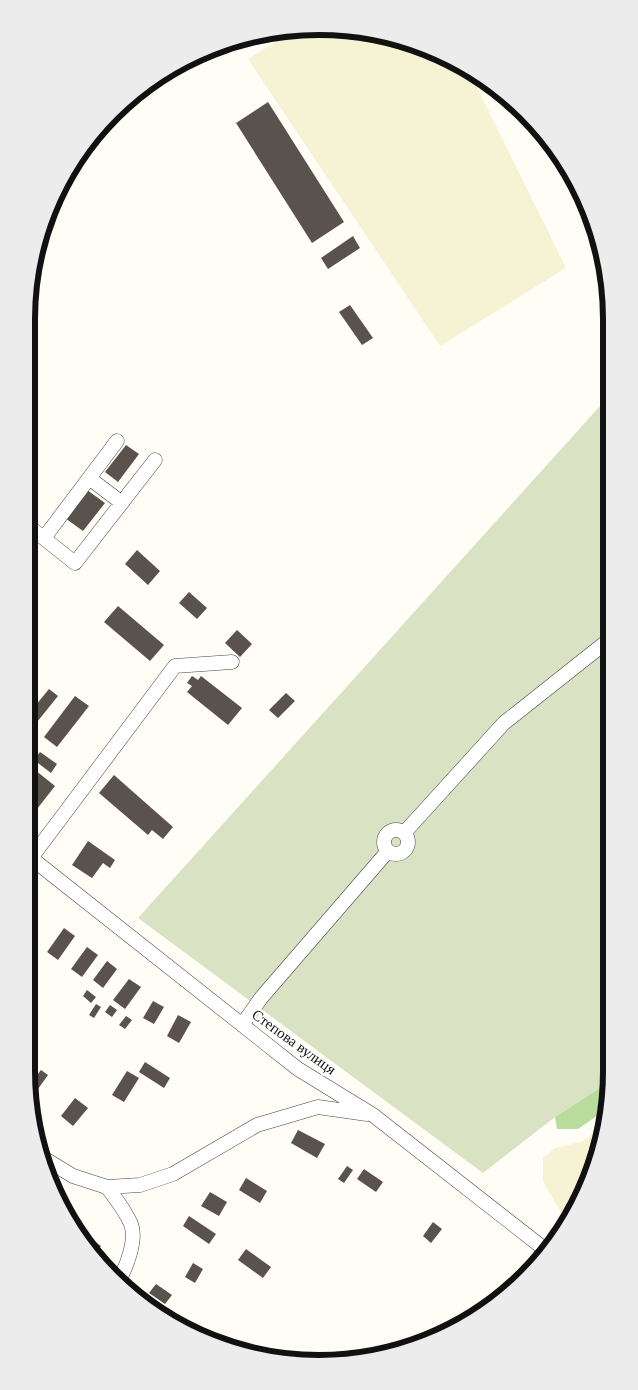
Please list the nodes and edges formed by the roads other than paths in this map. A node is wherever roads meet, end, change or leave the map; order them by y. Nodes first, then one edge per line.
1 (117, 441) dead end
2 (155, 460) dead end
3 (89, 478) junction
4 (122, 503) junction
5 (35, 531) edge
6 (44, 538) junction
7 (603, 646) edge
8 (232, 662) dead end
9 (35, 848) edge
10 (35, 861) edge
11 (242, 1025) junction
12 (373, 1115) junction
13 (50, 1162) edge
14 (107, 1187) junction
15 (541, 1247) edge
16 (122, 1275) edge

1 - 3 street
2 - 4 street
3 - 4 street
3 - 6 street
4 - 6 street
5 - 6 street
7 - 11 street
8 - 9 street
10 - 11 street, Степова вулиця
11 - 12 street, Степова вулиця
12 - 14 street
12 - 15 street, Степова вулиця
13 - 14 street
14 - 16 street

